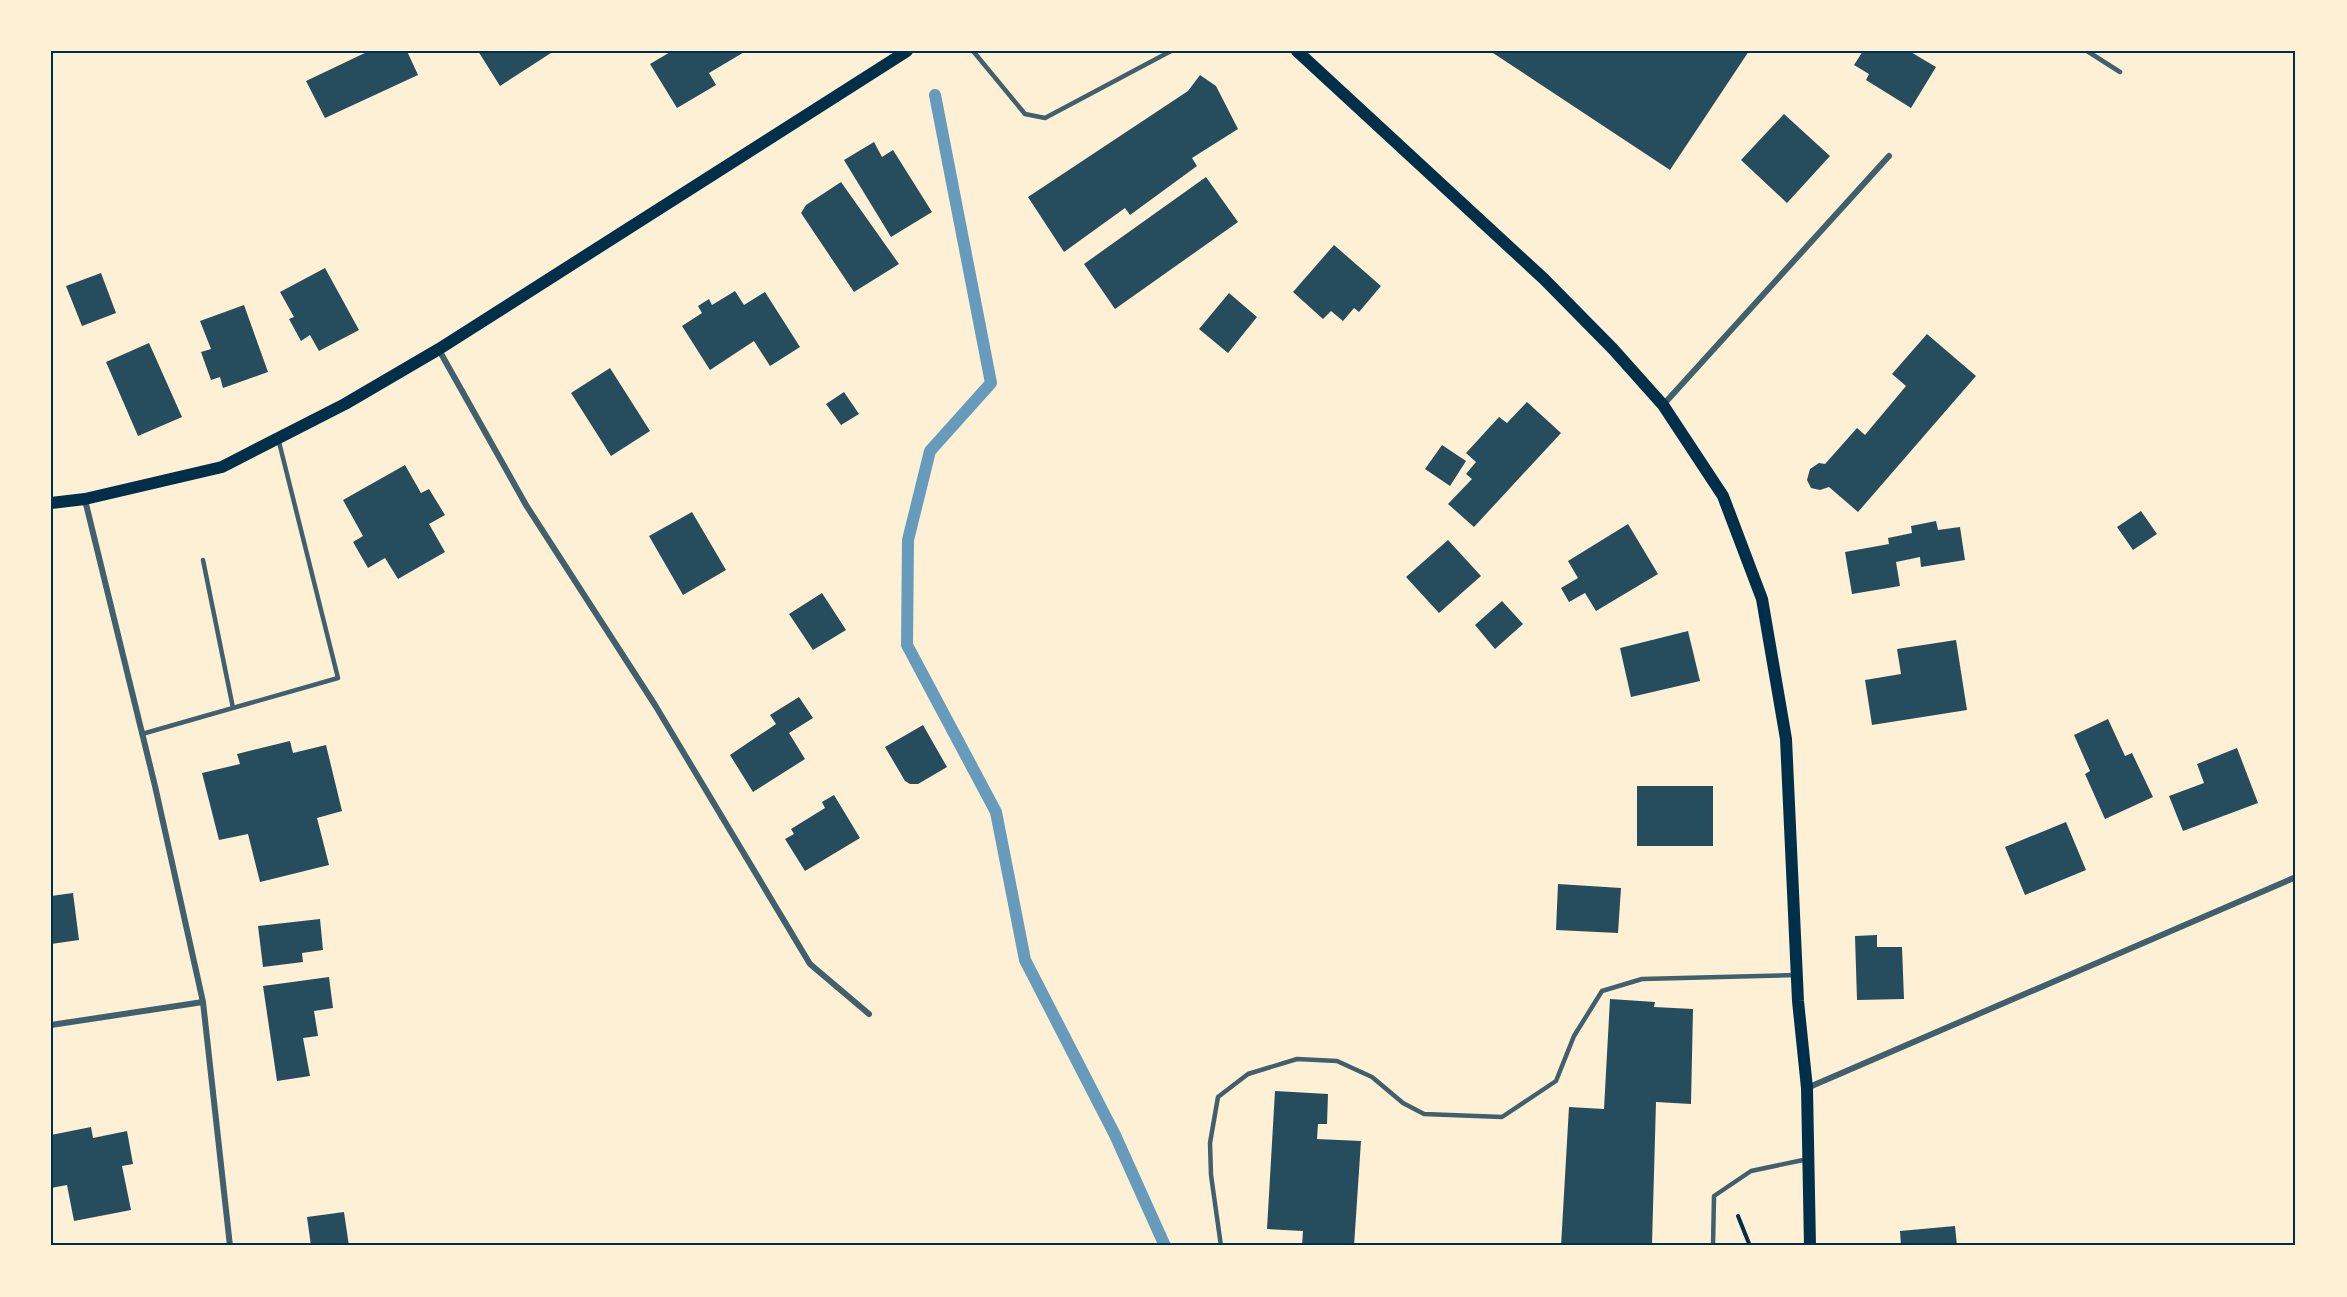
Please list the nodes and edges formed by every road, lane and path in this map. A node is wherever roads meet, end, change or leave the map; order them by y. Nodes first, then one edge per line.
1 (907, 51) edge
2 (973, 51) edge
3 (1171, 51) edge
4 (1298, 51) edge
5 (2087, 51) edge
6 (2120, 72) dead end
7 (1889, 156) dead end
8 (439, 349) junction
9 (1663, 405) junction
10 (278, 438) junction
11 (85, 499) junction
12 (51, 503) edge
13 (203, 560) dead end
14 (233, 708) junction
15 (142, 734) junction
16 (2296, 877) edge
17 (1797, 975) junction
18 (203, 1002) junction
19 (869, 1014) dead end
20 (51, 1025) edge
21 (1807, 1088) junction
22 (1808, 1159) junction
23 (1735, 1208) dead end
24 (230, 1246) edge
25 (1221, 1246) edge
26 (1713, 1246) edge
27 (1750, 1246) edge
28 (1810, 1246) edge

1 - 8 main road
2 - 3 lane
4 - 9 main road
5 - 6 lane
7 - 9 street
8 - 10 main road
8 - 19 street
9 - 17 main road
10 - 11 main road
10 - 14 lane
11 - 12 main road
11 - 15 street
13 - 14 lane
14 - 15 lane
15 - 18 street
16 - 21 street
17 - 21 main road
17 - 25 lane
18 - 20 street
18 - 24 street
21 - 22 main road
22 - 26 lane
22 - 28 main road
23 - 27 path

